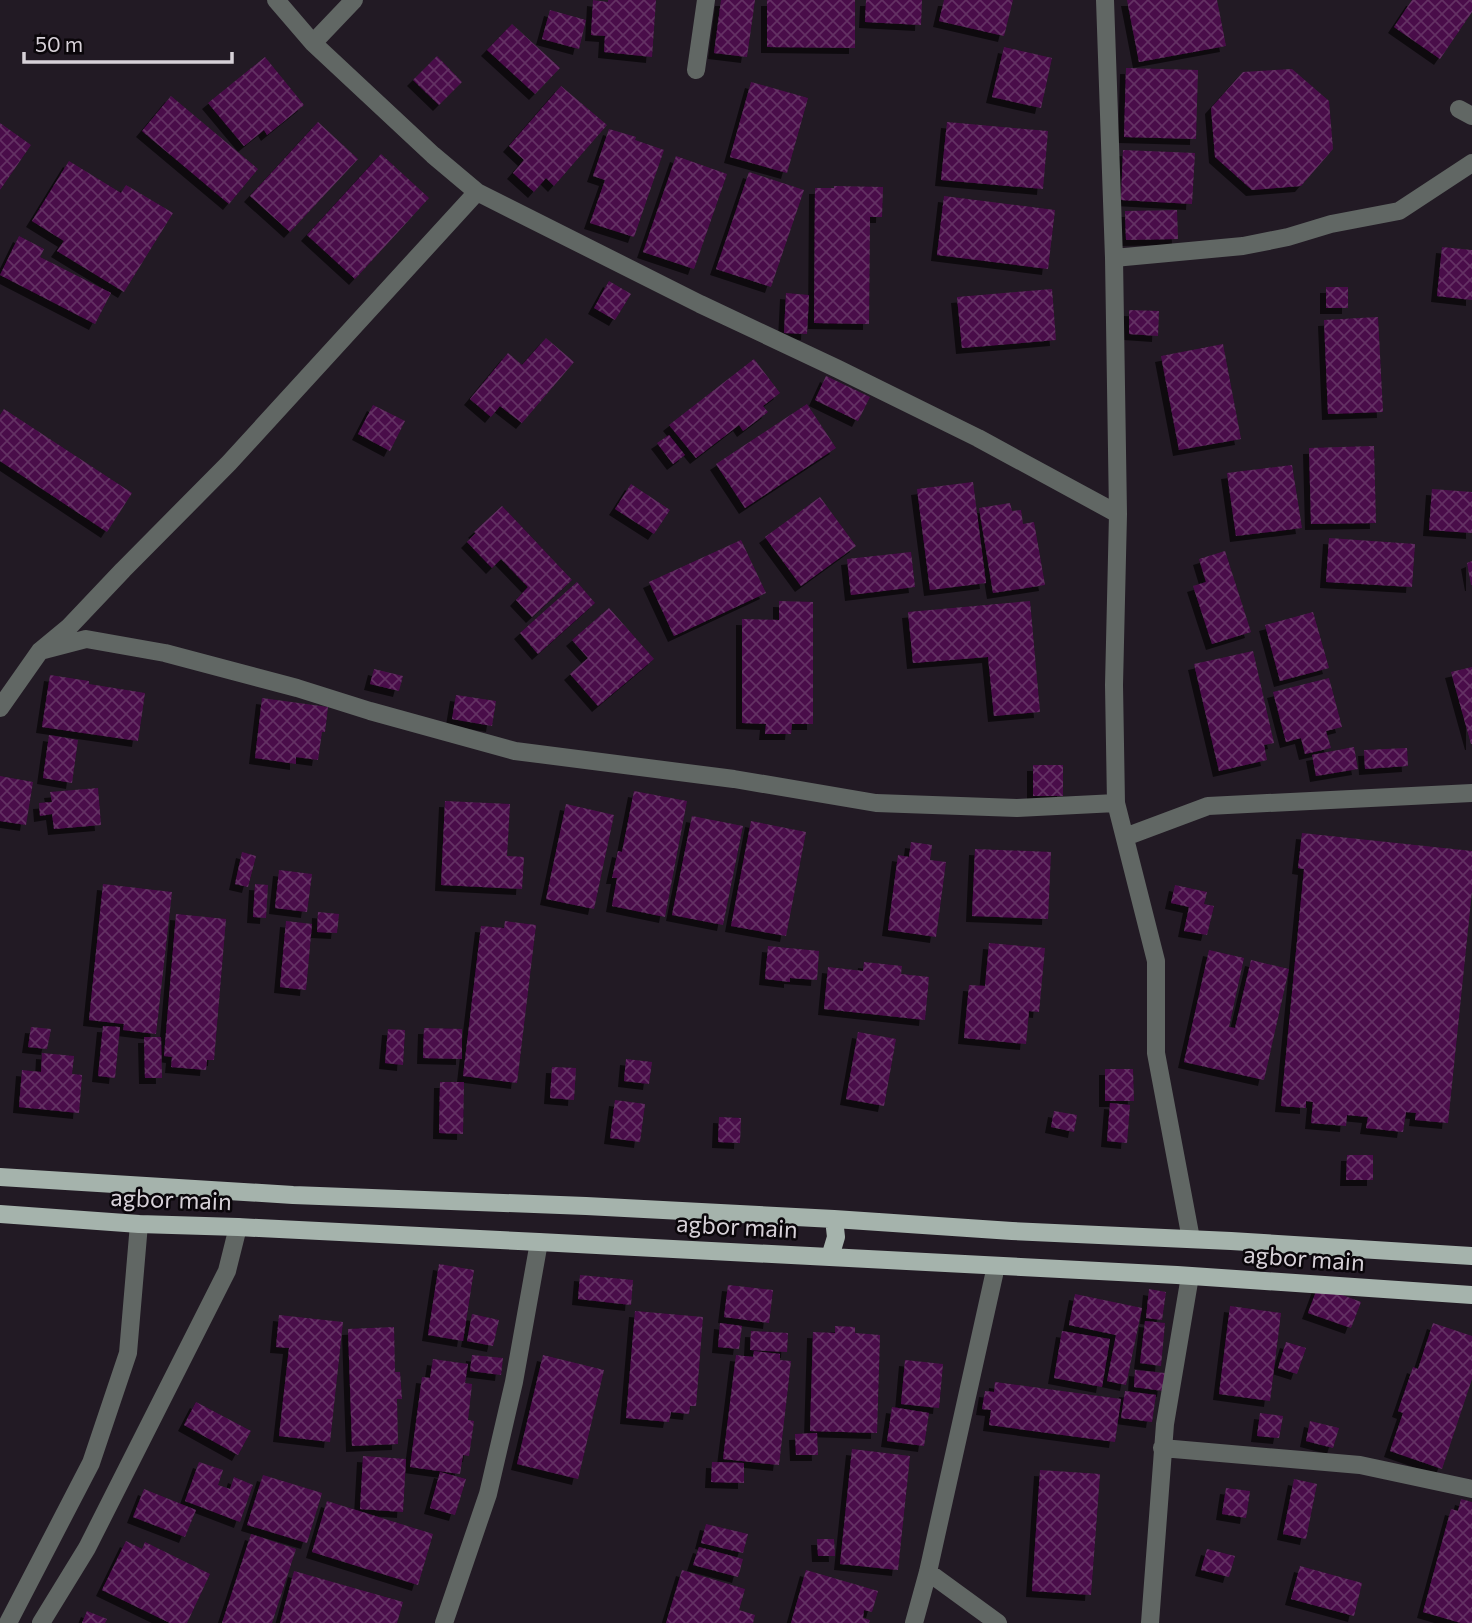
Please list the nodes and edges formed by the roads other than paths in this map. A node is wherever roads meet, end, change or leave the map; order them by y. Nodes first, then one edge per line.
1 (276, 0) edge
2 (354, 0) edge
3 (706, 0) edge
4 (1105, 0) edge
5 (313, 43) junction
6 (696, 70) dead end
7 (1472, 163) edge
8 (477, 192) junction
9 (1114, 258) junction
10 (1118, 514) junction
11 (40, 651) junction
12 (0, 708) edge
13 (1472, 793) edge
14 (1116, 803) junction
15 (1125, 837) junction
16 (0, 1177) edge
17 (0, 1214) edge
18 (834, 1219) junction
19 (139, 1224) junction
20 (237, 1227) junction
21 (1191, 1239) junction
22 (539, 1242) junction
23 (1472, 1256) edge
24 (830, 1257) junction
25 (996, 1266) junction
26 (1190, 1276) junction
27 (1472, 1295) edge
28 (1162, 1448) junction
29 (1472, 1489) edge
30 (928, 1572) junction
31 (8, 1623) edge
32 (41, 1623) edge
33 (444, 1623) edge
34 (914, 1623) edge
35 (998, 1623) edge
36 (1150, 1623) edge

1 - 5 street
2 - 5 street
3 - 6 street
4 - 9 street
5 - 8 street
7 - 9 street
8 - 10 street
8 - 11 street
9 - 10 street
10 - 14 street
11 - 12 street
11 - 14 street
13 - 15 street
14 - 15 street
15 - 21 street
16 - 18 main road, agbor main
17 - 19 main road, agbor main
18 - 21 main road, agbor main
18 - 24 main road
19 - 20 main road, agbor main
19 - 31 street
20 - 22 main road, agbor main
20 - 32 street
21 - 23 main road, agbor main
22 - 24 main road, agbor main
22 - 33 street
24 - 25 main road, agbor main
25 - 26 main road, agbor main
25 - 30 street
26 - 27 main road, agbor main
26 - 28 street
28 - 29 street
28 - 36 street
30 - 34 street
30 - 35 street

